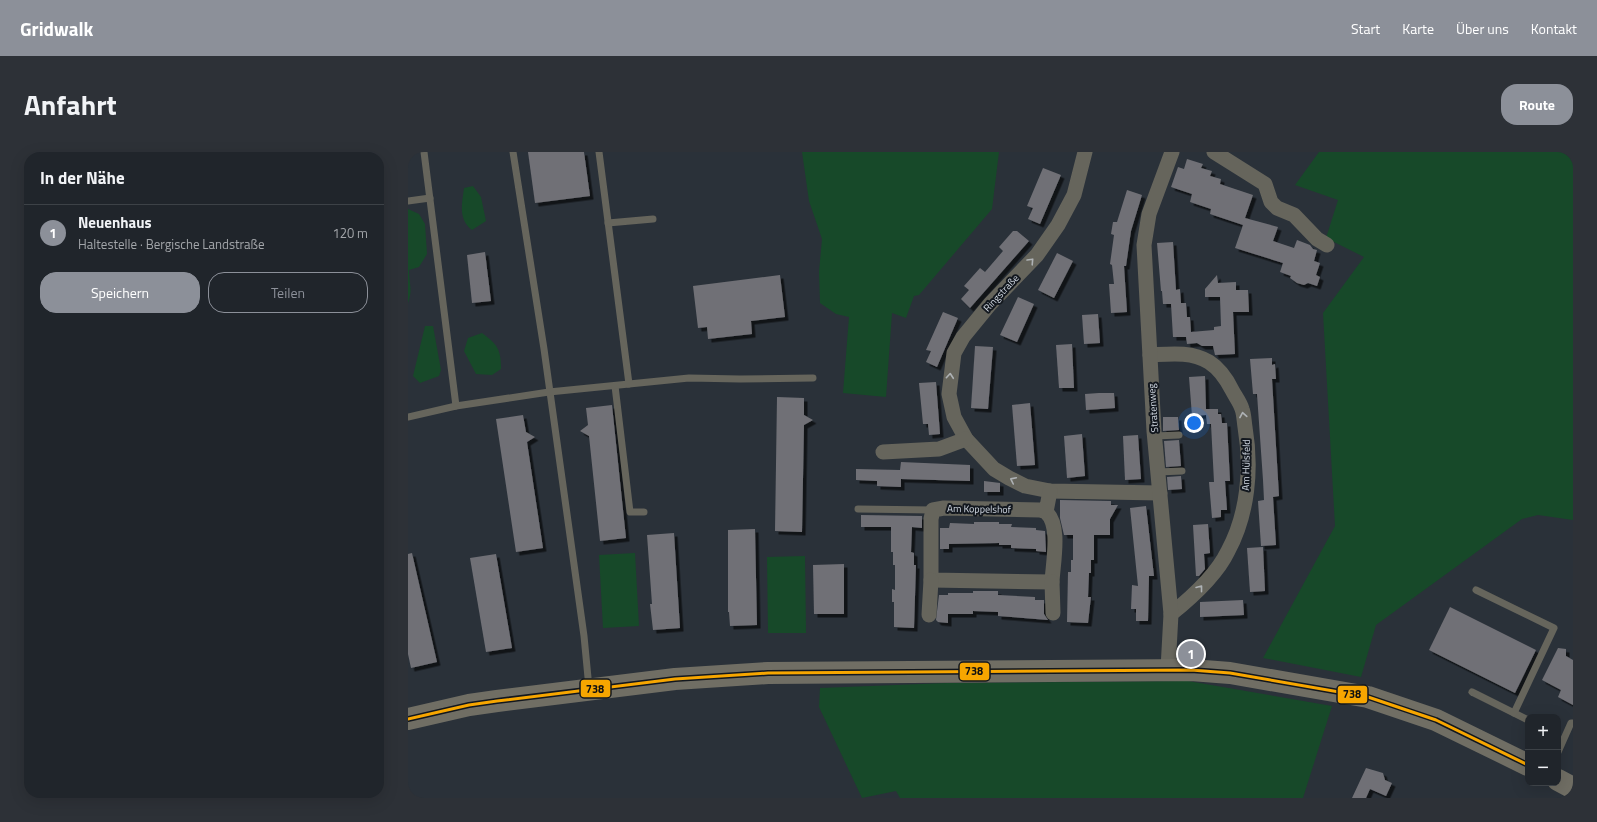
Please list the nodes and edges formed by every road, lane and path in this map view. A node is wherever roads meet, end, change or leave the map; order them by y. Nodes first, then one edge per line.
1 (424, 152) edge
2 (513, 152) edge
3 (599, 152) edge
4 (1085, 152) edge
5 (1172, 152) edge
6 (1214, 152) edge
7 (430, 198) junction
8 (408, 201) edge
9 (653, 219) dead end
10 (608, 223) junction
11 (1327, 245) dead end
12 (1150, 355) junction
13 (812, 378) dead end
14 (629, 384) junction
15 (615, 386) junction
16 (550, 392) junction
17 (456, 406) junction
18 (408, 417) edge
19 (1179, 435) dead end
20 (1155, 436) junction
21 (966, 439) junction
22 (883, 452) dead end
23 (1182, 471) dead end
24 (1158, 472) junction
25 (1050, 491) junction
26 (1160, 493) junction
27 (858, 509) dead end
28 (934, 510) junction
29 (644, 512) dead end
30 (1046, 512) junction
31 (931, 580) junction
32 (1052, 582) junction
33 (1476, 590) dead end
34 (1053, 613) dead end
35 (1171, 614) junction
36 (929, 615) dead end
37 (1168, 669) junction
38 (589, 689) junction
39 (1472, 692) dead end
40 (1514, 713) junction
41 (1525, 718) edge
42 (408, 719) edge
43 (1572, 723) edge
44 (1561, 737) edge
45 (1525, 764) edge
46 (1561, 782) edge
47 (1573, 788) edge

1 - 7 lane
2 - 16 lane
3 - 10 lane
21 -> 4 street, Ringstraße
5 - 12 street, Stratenweg
6 - 11 street
7 - 8 lane
7 - 17 lane
9 - 10 lane
10 - 14 lane
12 - 20 street, Stratenweg
35 -> 12 street, Am Hülsfeld
13 - 14 lane
14 - 15 lane
15 - 16 lane
15 - 29 lane
16 - 17 lane
16 - 38 lane
17 - 18 lane
19 - 20 lane
20 - 24 street, Stratenweg
21 - 22 street
25 -> 21 street, Ringstraße
23 - 24 lane
24 - 26 street, Stratenweg
25 - 26 street, Ringstraße
25 - 30 street
26 - 35 street, Stratenweg
27 - 28 lane
28 - 30 street, Am Koppelshof
28 - 31 street, Am Koppelshof
30 - 32 street
31 - 32 street
31 - 36 street, Am Koppelshof
32 - 34 street
33 - 40 lane
35 - 37 street, Stratenweg
37 - 38 main road
37 - 45 main road
38 - 42 main road
39 - 40 lane
40 - 41 lane
43 - 44 lane
46 - 47 main road

